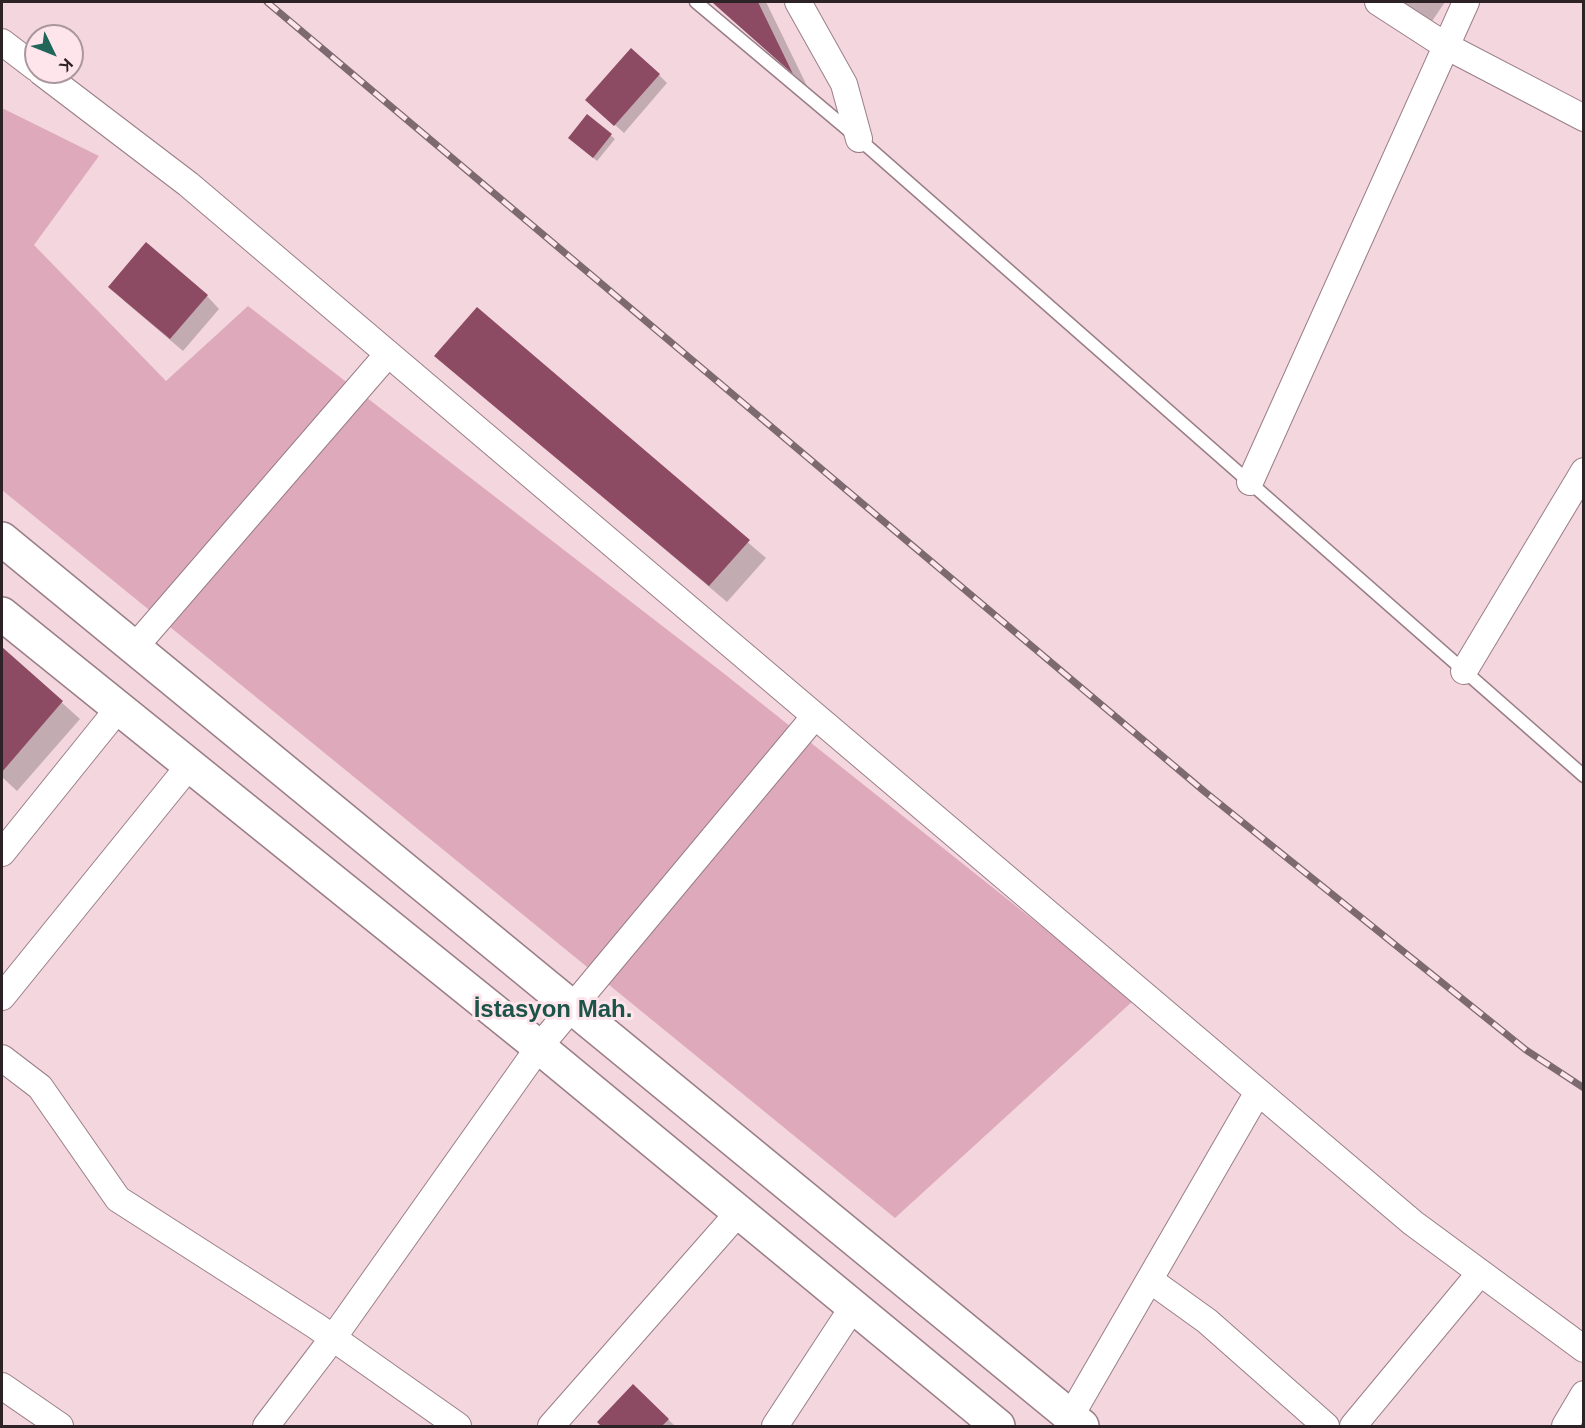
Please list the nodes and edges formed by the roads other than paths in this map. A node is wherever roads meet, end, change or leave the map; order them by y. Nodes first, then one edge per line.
1 (696, 2) edge
2 (798, 2) edge
3 (1378, 2) edge
4 (1466, 2) edge
5 (2, 42) edge
6 (1446, 46) junction
7 (24, 59) edge
8 (57, 84) edge
9 (1584, 118) edge
10 (859, 139) junction
11 (388, 354) junction
12 (1584, 471) edge
13 (1250, 483) junction
14 (2, 539) edge
15 (2, 614) edge
16 (134, 648) junction
17 (1464, 671) junction
18 (118, 709) junction
19 (815, 716) junction
20 (189, 766) junction
21 (1584, 776) edge
22 (2, 853) edge
23 (2, 997) edge
24 (572, 1007) junction
25 (539, 1047) junction
26 (2, 1058) edge
27 (1258, 1092) junction
28 (740, 1212) junction
29 (1480, 1273) junction
30 (1150, 1280) junction
31 (854, 1307) junction
32 (333, 1338) junction
33 (1584, 1349) edge
34 (2, 1386) edge
35 (1584, 1394) edge
36 (1076, 1422) edge
37 (60, 1426) edge
38 (266, 1426) edge
39 (458, 1426) edge
40 (551, 1426) edge
41 (775, 1426) edge
42 (998, 1426) edge
43 (1326, 1426) edge
44 (1353, 1426) edge
45 (1565, 1426) edge

1 - 10 lane
2 - 10 street
3 - 6 street
4 - 6 street
5 - 7 street
6 - 9 street
6 - 13 street
8 - 11 street
10 - 13 lane
11 - 16 street
11 - 19 street
12 - 17 street
13 - 17 lane
14 - 16 main road
15 - 18 main road
16 - 24 main road
17 - 21 lane
18 - 20 main road
18 - 22 street
19 - 24 street
19 - 27 street
20 - 23 street
20 - 25 main road
24 - 25 street
24 - 36 main road
25 - 28 main road
25 - 32 street
26 - 32 street
27 - 29 street
27 - 30 street
28 - 31 main road
28 - 40 street
29 - 33 street
29 - 44 street
30 - 36 street
30 - 43 street
31 - 41 street
31 - 42 main road
32 - 38 street
32 - 39 street
34 - 37 street
35 - 45 street

